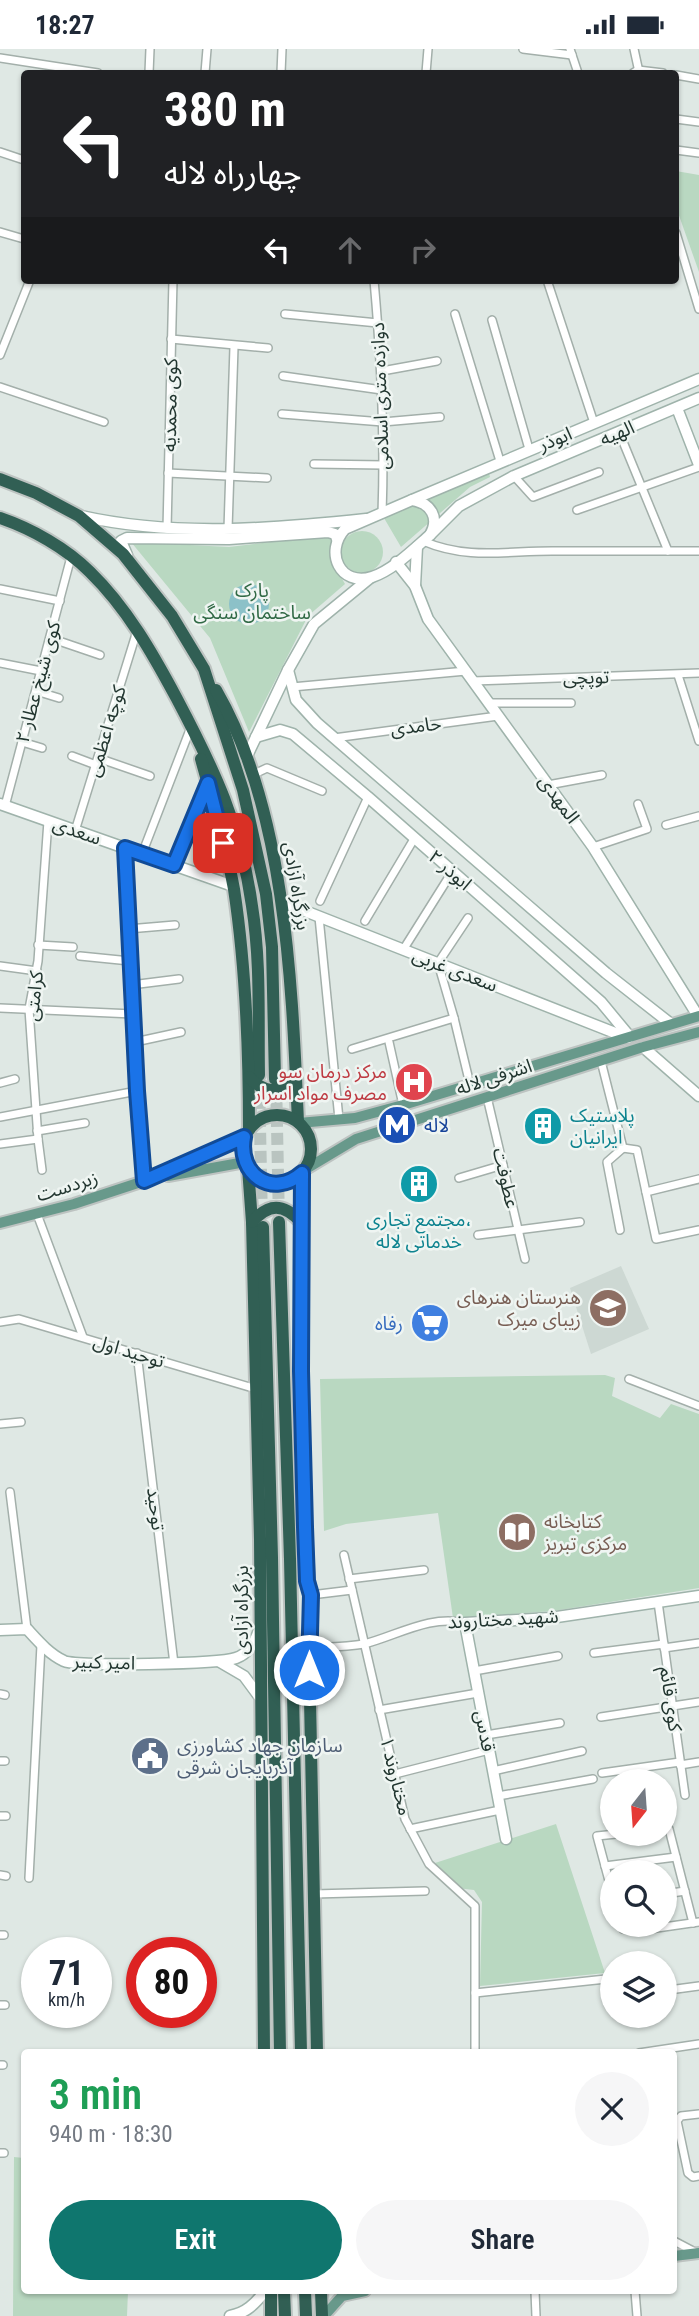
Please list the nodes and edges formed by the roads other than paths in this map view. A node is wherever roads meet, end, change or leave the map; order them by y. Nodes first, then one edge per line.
1 (150, 49) edge
2 (207, 49) edge
3 (282, 49) edge
4 (428, 49) edge
5 (523, 49) edge
6 (634, 49) edge
7 (571, 52) edge
8 (0, 58) edge
9 (78, 70) edge
10 (149, 70) edge
11 (205, 70) edge
12 (281, 70) edge
13 (426, 70) edge
14 (577, 70) edge
15 (637, 70) edge
16 (679, 76) edge
17 (699, 79) edge
18 (679, 119) edge
19 (699, 122) edge
20 (679, 150) edge
21 (0, 152) edge
22 (699, 153) edge
23 (21, 159) edge
24 (0, 232) edge
25 (21, 238) edge
26 (679, 243) edge
27 (28, 284) edge
28 (173, 284) edge
29 (374, 284) edge
30 (548, 284) edge
31 (699, 309) edge
32 (285, 314) dead end
33 (456, 314) dead end
34 (492, 320) dead end
35 (378, 323) junction
36 (172, 339) junction
37 (234, 347) junction
38 (268, 348) dead end
39 (0, 355) edge
40 (437, 362) dead end
41 (382, 371) junction
42 (283, 376) dead end
43 (699, 379) edge
44 (0, 387) edge
45 (382, 390) junction
46 (699, 398) edge
47 (677, 408) junction
48 (282, 414) dead end
49 (440, 417) dead end
50 (104, 422) dead end
51 (383, 422) junction
52 (594, 423) junction
53 (619, 432) junction
54 (528, 449) junction
55 (500, 461) junction
56 (314, 464) dead end
57 (384, 465) junction
58 (699, 466) edge
59 (599, 472) dead end
60 (168, 473) junction
61 (230, 475) junction
62 (513, 477) junction
63 (267, 478) dead end
64 (0, 479) edge
65 (640, 488) junction
66 (412, 500) junction
67 (578, 510) dead end
68 (382, 513) junction
69 (79, 516) junction
70 (0, 518) edge
71 (366, 519) junction
72 (228, 529) junction
73 (167, 534) junction
74 (337, 539) junction
75 (424, 541) junction
76 (667, 551) junction
77 (699, 551) edge
78 (71, 557) junction
79 (130, 562) junction
80 (396, 562) junction
81 (370, 578) junction
82 (415, 586) junction
83 (0, 589) edge
84 (60, 601) junction
85 (136, 631) junction
86 (50, 638) junction
87 (100, 655) dead end
88 (0, 663) edge
89 (204, 669) junction
90 (288, 670) junction
91 (41, 671) junction
92 (466, 671) junction
93 (699, 673) edge
94 (678, 675) junction
95 (473, 681) junction
96 (292, 687) junction
97 (36, 691) junction
98 (59, 698) dead end
99 (489, 703) junction
100 (571, 703) dead end
101 (498, 716) junction
102 (193, 729) junction
103 (256, 737) junction
104 (334, 738) junction
105 (699, 741) edge
106 (22, 742) junction
107 (42, 748) dead end
108 (72, 756) dead end
109 (246, 758) junction
110 (97, 761) junction
111 (252, 775) junction
112 (602, 775) dead end
113 (150, 776) dead end
114 (208, 783) junction
115 (548, 785) junction
116 (322, 791) dead end
117 (368, 797) junction
118 (638, 804) dead end
119 (3, 805) edge
120 (699, 816) edge
121 (48, 821) junction
122 (666, 825) dead end
123 (75, 831) junction
124 (414, 839) junction
125 (593, 847) junction
126 (125, 848) junction
127 (142, 854) junction
128 (174, 865) junction
129 (452, 872) junction
130 (233, 886) junction
131 (320, 901) dead end
132 (282, 902) junction
133 (319, 917) junction
134 (468, 918) dead end
135 (365, 921) dead end
136 (175, 925) dead end
137 (128, 929) junction
138 (38, 945) junction
139 (73, 947) dead end
140 (402, 950) junction
141 (80, 956) dead end
142 (130, 961) junction
143 (438, 963) junction
144 (0, 966) edge
145 (37, 971) junction
146 (179, 979) dead end
147 (131, 985) junction
148 (0, 1008) edge
149 (29, 1009) junction
150 (133, 1014) junction
151 (698, 1016) edge
152 (454, 1017) junction
153 (671, 1024) junction
154 (181, 1032) dead end
155 (699, 1032) edge
156 (629, 1037) junction
157 (135, 1042) junction
158 (389, 1042) dead end
159 (643, 1047) junction
160 (352, 1049) dead end
161 (601, 1061) junction
162 (254, 1076) junction
163 (296, 1076) junction
164 (468, 1076) dead end
165 (275, 1079) tunnel mouth
166 (15, 1080) dead end
167 (0, 1083) edge
168 (137, 1091) junction
169 (699, 1096) edge
170 (487, 1097) junction
171 (403, 1105) junction
172 (35, 1109) junction
173 (0, 1117) edge
174 (339, 1119) junction
175 (85, 1123) dead end
176 (299, 1123) junction
177 (247, 1133) junction
178 (37, 1135) junction
179 (0, 1144) edge
180 (623, 1148) junction
181 (246, 1165) junction
182 (503, 1165) junction
183 (42, 1170) dead end
184 (304, 1171) junction
185 (459, 1178) dead end
186 (699, 1179) edge
187 (144, 1181) junction
188 (646, 1192) junction
189 (37, 1214) junction
190 (301, 1221) junction
191 (580, 1221) dead end
192 (279, 1222) tunnel mouth
193 (0, 1223) edge
194 (257, 1224) junction
195 (518, 1228) junction
196 (620, 1230) dead end
197 (699, 1230) edge
198 (478, 1235) dead end
199 (525, 1259) dead end
200 (0, 1322) edge
201 (83, 1337) junction
202 (137, 1353) junction
203 (629, 1379) dead end
204 (256, 1389) junction
205 (699, 1406) edge
206 (21, 1422) dead end
207 (0, 1424) edge
208 (10, 1492) dead end
209 (305, 1527) junction
210 (260, 1539) junction
211 (344, 1555) dead end
212 (272, 1557) junction
213 (290, 1559) junction
214 (424, 1570) dead end
215 (349, 1579) junction
216 (307, 1581) junction
217 (261, 1584) junction
218 (352, 1590) junction
219 (311, 1595) junction
220 (699, 1596) edge
221 (658, 1602) junction
222 (465, 1623) junction
223 (260, 1625) junction
224 (27, 1629) junction
225 (0, 1630) edge
226 (364, 1643) junction
227 (699, 1643) edge
228 (41, 1645) junction
229 (664, 1646) junction
230 (309, 1648) junction
231 (594, 1653) dead end
232 (558, 1656) dead end
233 (219, 1662) junction
234 (174, 1664) junction
235 (474, 1671) junction
236 (478, 1693) junction
237 (261, 1699) junction
238 (699, 1702) edge
239 (672, 1706) junction
240 (379, 1710) junction
241 (601, 1717) dead end
242 (561, 1723) dead end
243 (486, 1735) junction
244 (489, 1750) junction
245 (582, 1751) dead end
246 (699, 1762) edge
247 (680, 1763) junction
248 (633, 1769) edge
249 (493, 1771) junction
250 (394, 1775) junction
251 (593, 1779) dead end
252 (685, 1795) dead end
253 (498, 1796) junction
254 (500, 1809) junction
255 (411, 1829) junction
256 (600, 1836) edge
257 (506, 1839) dead end
258 (672, 1846) edge
259 (676, 1857) junction
260 (603, 1860) edge
261 (652, 1860) edge
262 (29, 1878) dead end
263 (425, 1891) dead end
264 (685, 1891) junction
265 (677, 1892) edge
266 (314, 1893) junction
267 (696, 1922) edge
268 (677, 1925) edge
269 (600, 1980) edge
270 (699, 1986) edge
271 (677, 1989) edge
272 (475, 1993) junction
273 (699, 2044) edge
274 (264, 2049) edge
275 (280, 2049) edge
276 (301, 2049) edge
277 (317, 2049) edge
278 (475, 2049) edge
279 (666, 2049) edge
280 (699, 2114) edge
281 (696, 2177) edge
282 (677, 2242) edge
283 (698, 2253) edge
284 (677, 2256) edge
285 (262, 2294) edge
286 (271, 2294) edge
287 (284, 2294) edge
288 (305, 2294) edge
289 (321, 2294) edge
290 (344, 2294) edge
291 (535, 2294) edge
292 (635, 2294) edge
293 (239, 2315) edge
294 (272, 2315) edge
295 (285, 2316) edge
296 (306, 2316) edge
297 (323, 2316) edge
298 (536, 2316) edge
299 (637, 2316) edge

1 - 10 street
2 - 11 street
3 - 12 street
4 - 13 street
5 - 7 street
6 - 15 street
7 - 14 street
8 - 9 street
16 - 17 street
18 - 19 street
20 - 22 street
21 - 23 street
24 - 25 street
26 - 31 street
27 - 39 street
28 - 36 street, کوی محمدیه
29 - 35 street, دوازده متری اسلامی
30 - 52 street
32 - 35 street
33 - 55 street
34 - 54 street
35 - 41 street, دوازده متری اسلامی
36 - 37 street
36 - 60 street, کوی محمدیه
37 - 38 street
37 - 61 street
40 - 41 street
41 - 45 street, دوازده متری اسلامی
42 - 45 street
43 - 52 street, ابوذر
44 - 50 street
45 - 51 street, دوازده متری اسلامی
46 - 47 street, الهیه
47 - 53 street, الهیه
47 - 58 street
48 - 51 street
49 - 51 street
51 - 57 street, دوازده متری اسلامی
52 - 54 street, ابوذر
53 - 62 street, الهیه
53 - 65 street
54 - 55 street, ابوذر
55 - 66 street, ابوذر
56 - 57 street
57 - 68 street, دوازده متری اسلامی
58 - 65 street
59 - 62 street
60 - 61 street
60 - 73 street, کوی محمدیه
61 - 63 street
61 - 72 street
62 - 75 street, الهیه
64 - 69 highway, بزرگراه آزادی
65 - 67 street
65 - 76 street
66 - 68 street, ابوذر
66 - 75 street, المهدی
68 - 71 street, ابوذر
69 - 73 street
69 - 79 highway, بزرگراه آزادی
70 - 78 highway
71 - 72 street
71 - 74 street
72 - 73 street
73 - 74 street
73 - 79 street
74 - 81 street
75 - 76 street
75 - 80 street, الهیه
75 - 82 street, المهدی
76 - 77 street
78 - 84 street, کوی شیخ عطار ۲
78 - 85 highway
79 - 89 highway, بزرگراه آزادی
80 - 81 street, الهیه
80 - 82 street, المهدی
81 - 90 street
82 - 92 street, المهدی
83 - 84 street
84 - 86 street, کوی شیخ عطار ۲
85 - 102 highway
85 - 110 street, کوچه اعظمی
86 - 87 street
86 - 91 street, کوی شیخ عطار ۲
88 - 91 street
89 - 109 highway, بزرگراه آزادی
89 - 165 highway, بزرگراه آزادی
90 - 96 street
90 - 103 street
91 - 97 street, کوی شیخ عطار ۲
92 - 95 street, المهدی
92 - 96 street
93 - 94 street, توپچی
94 - 95 street, توپچی
94 - 105 street
95 - 99 street, المهدی
96 - 104 street
97 - 98 street
97 - 106 street, کوی شیخ عطار ۲
99 - 100 street
99 - 101 street, المهدی
101 - 104 street, حامدی
101 - 115 street, المهدی
102 - 114 highway
102 - 127 street
102 - 162 highway
103 - 109 street
103 - 117 street, ابوذر ۲
104 - 153 street
106 - 107 street
106 - 119 street, کوی شیخ عطار ۲
108 - 110 street
109 - 111 highway, بزرگراه آزادی
110 - 113 street
110 - 123 street, کوچه اعظمی
111 - 116 street
111 - 132 highway, بزرگراه آزادی
112 - 115 street
114 - 128 street
114 - 130 highway
115 - 125 street, المهدی
117 - 124 street, ابوذر ۲
117 - 131 street
118 - 125 street
119 - 121 street, سعدی
120 - 122 street
121 - 123 street, سعدی
121 - 138 street, کرامتی
123 - 126 street, سعدی
124 - 129 street, ابوذر ۲
124 - 135 street
125 - 151 street, المهدی
126 - 127 street, سعدی
126 - 137 street
127 - 128 street, سعدی
128 - 130 street, سعدی
129 - 140 street
129 - 156 street, ابوذر ۲
130 - 162 highway
132 - 133 street, سعدی غربی
132 - 163 highway, بزرگراه آزادی
133 - 140 street, سعدی غربی
133 - 174 street
134 - 143 street
136 - 137 street
137 - 142 street
138 - 139 street
138 - 145 street, کرامتی
140 - 143 street, سعدی غربی
141 - 142 street
142 - 147 street
143 - 152 street
143 - 156 street, سعدی غربی
144 - 145 street
145 - 149 street, کرامتی
146 - 147 street
147 - 150 street
148 - 149 street
149 - 150 street
149 - 172 street, کرامتی
150 - 157 street
151 - 153 main road, اشرفی لاله
152 - 160 street
152 - 164 street
153 - 156 main road, اشرفی لاله
154 - 157 street
155 - 159 main road, اشرفی لاله
156 - 171 main road, اشرفی لاله
157 - 168 street
158 - 171 street
159 - 161 main road, اشرفی لاله
159 - 169 street
161 - 170 main road, اشرفی لاله
161 - 180 street
162 - 163 highway
162 - 177 highway
163 - 176 highway, بزرگراه آزادی
166 - 167 street
168 - 172 street
168 - 187 street
170 - 182 street, عطوفت
170 - 184 main road, اشرفی لاله
171 - 174 main road, اشرفی لاله
172 - 173 street
172 - 178 street, کرامتی
174 - 176 main road, اشرفی لاله
175 - 178 street
176 - 177 highway
176 - 184 highway
177 - 181 highway
177 - 187 main road, زبردست
178 - 179 street
178 - 183 street, کرامتی
180 - 188 street
180 - 196 street
181 - 184 highway
181 - 187 main road, زبردست
181 - 194 highway, بزرگراه آزادی
182 - 185 street
182 - 195 street, عطوفت
184 - 190 highway
186 - 188 street
187 - 189 main road, زبردست
188 - 197 street
189 - 193 main road, زبردست
189 - 201 street
190 - 194 highway
190 - 209 highway
191 - 195 street
192 - 213 highway
194 - 204 highway, بزرگراه آزادی
194 - 212 highway, بزرگراه آزادی
195 - 198 street
195 - 199 street, عطوفت
200 - 201 street, توحید اول
201 - 202 street, توحید اول
202 - 204 street, توحید اول
202 - 234 street, توحید
203 - 205 street
204 - 210 highway, بزرگراه آزادی
206 - 207 street
208 - 224 street
209 - 213 highway
209 - 216 highway
210 - 212 highway
210 - 217 highway, بزرگراه آزادی
211 - 215 street, مختاروند ۱
212 - 217 highway
212 - 275 highway, بزرگراه آزادی
213 - 216 highway
213 - 276 highway
214 - 215 street
215 - 218 street, مختاروند ۱
216 - 219 highway
217 - 223 highway, بزرگراه آزادی
218 - 219 street
218 - 226 street, مختاروند ۱
219 - 230 highway
220 - 221 street, شهید مختاروند
221 - 222 street, شهید مختاروند
221 - 229 street, کوی قائم
222 - 226 street, شهید مختاروند
222 - 235 street, قدس
223 - 233 street
223 - 237 highway, بزرگراه آزادی
224 - 225 street
224 - 228 street, امیر کبیر
226 - 230 street, شهید مختاروند
226 - 240 street, مختاروند ۱
227 - 229 street
228 - 234 street, امیر کبیر
228 - 262 street
229 - 231 street
229 - 239 street, کوی قائم
230 - 266 highway
232 - 235 street
233 - 234 street, امیر کبیر
233 - 237 street
235 - 236 street, قدس
236 - 240 street
236 - 243 street, قدس
237 - 274 highway, بزرگراه آزادی
238 - 239 street
239 - 241 street
239 - 247 street, کوی قائم
240 - 250 street, مختاروند ۱
242 - 243 street
243 - 244 street, قدس
244 - 249 street, قدس
244 - 250 street
245 - 249 street
246 - 247 street
247 - 248 street
247 - 252 street, کوی قائم
249 - 253 street, قدس
250 - 255 street, مختاروند ۱
251 - 253 street
253 - 254 street, قدس
254 - 255 street
254 - 257 street, قدس
255 - 272 street, مختاروند ۱
256 - 260 street
258 - 259 street
259 - 261 street
259 - 264 street
263 - 266 street
264 - 265 street
264 - 267 street
266 - 277 highway
267 - 268 street
269 - 272 street
270 - 271 street
272 - 278 street, مختاروند ۱
273 - 279 street
280 - 281 street
282 - 283 street
283 - 284 main road
285 - 293 street
286 - 294 highway
287 - 295 highway
288 - 296 highway
289 - 297 highway
290 - 297 main road
291 - 298 street
292 - 299 street

